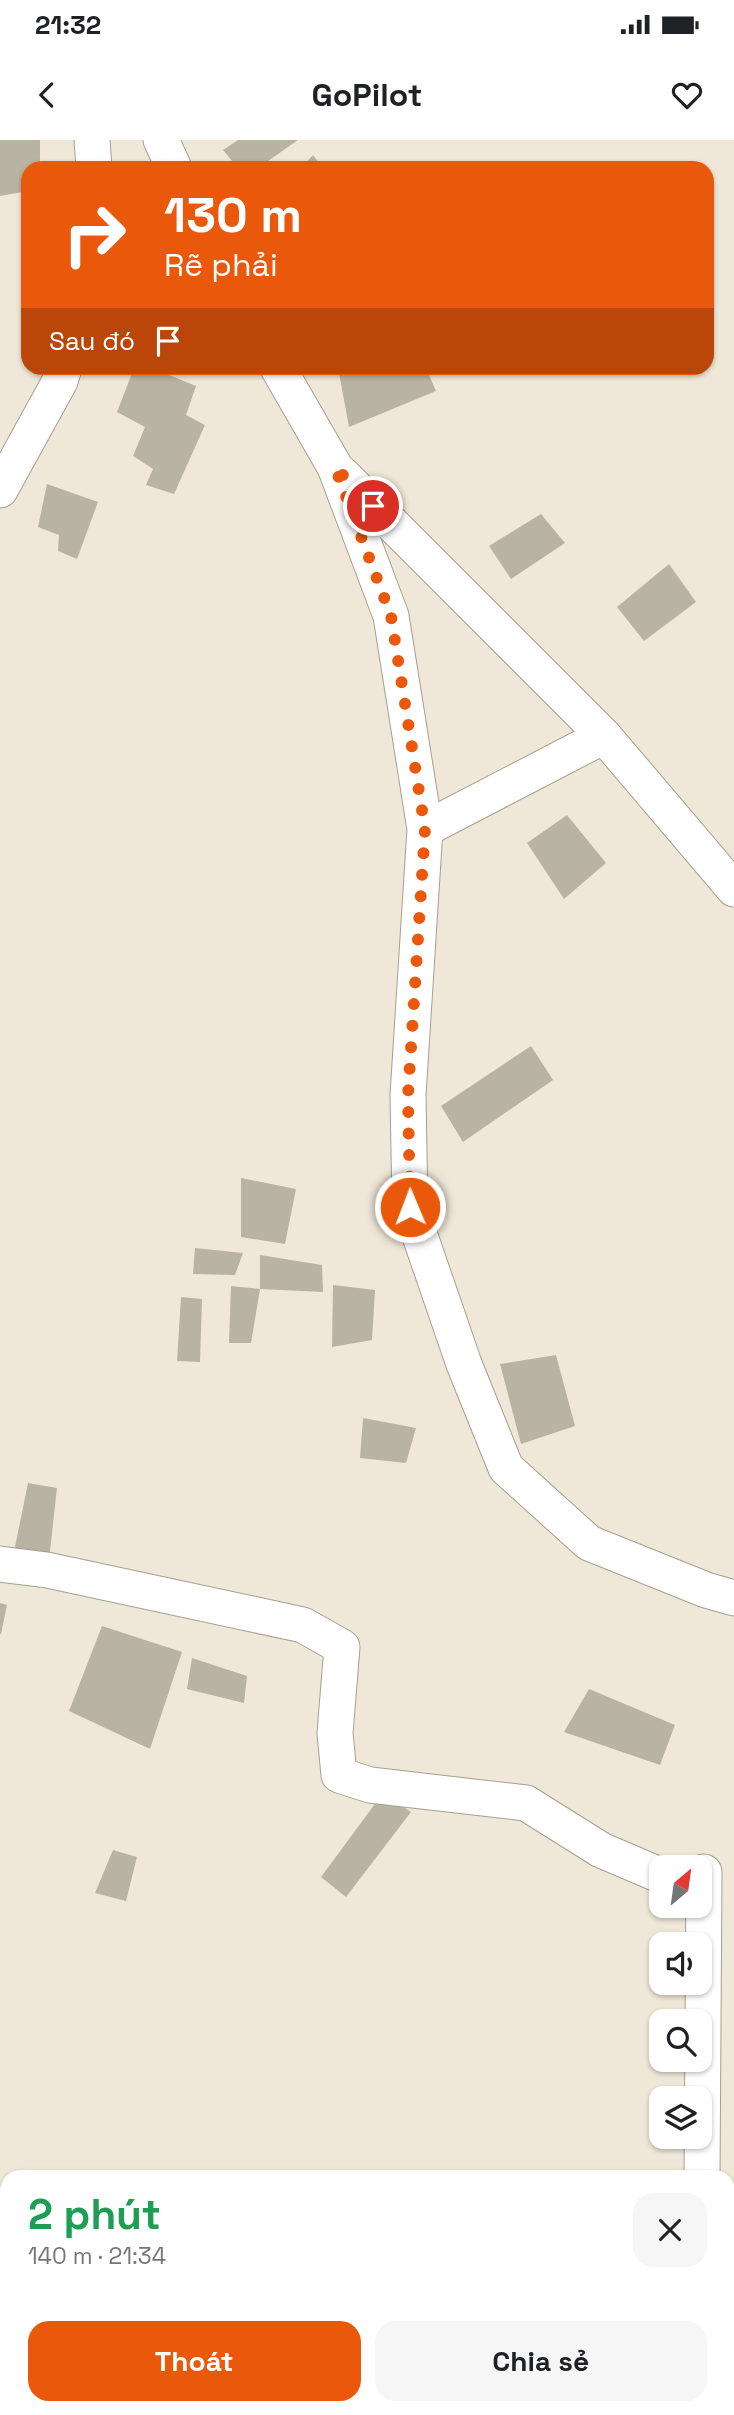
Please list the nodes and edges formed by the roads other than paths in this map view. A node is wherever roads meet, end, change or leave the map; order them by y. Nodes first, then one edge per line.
1 (92, 140) edge
2 (161, 140) edge
3 (94, 161) edge
4 (171, 161) edge
5 (62, 375) edge
6 (282, 375) edge
7 (335, 467) junction
8 (0, 491) edge
9 (604, 736) junction
10 (425, 829) junction
11 (734, 889) edge
12 (0, 1564) edge
13 (734, 1598) edge
14 (649, 1870) edge
15 (713, 1871) edge
16 (702, 2170) edge

1 - 3 street
2 - 4 street
5 - 8 street
6 - 7 street
7 - 9 street
7 - 10 street
9 - 10 street
9 - 11 street
10 - 13 street
12 - 14 street
15 - 16 street

